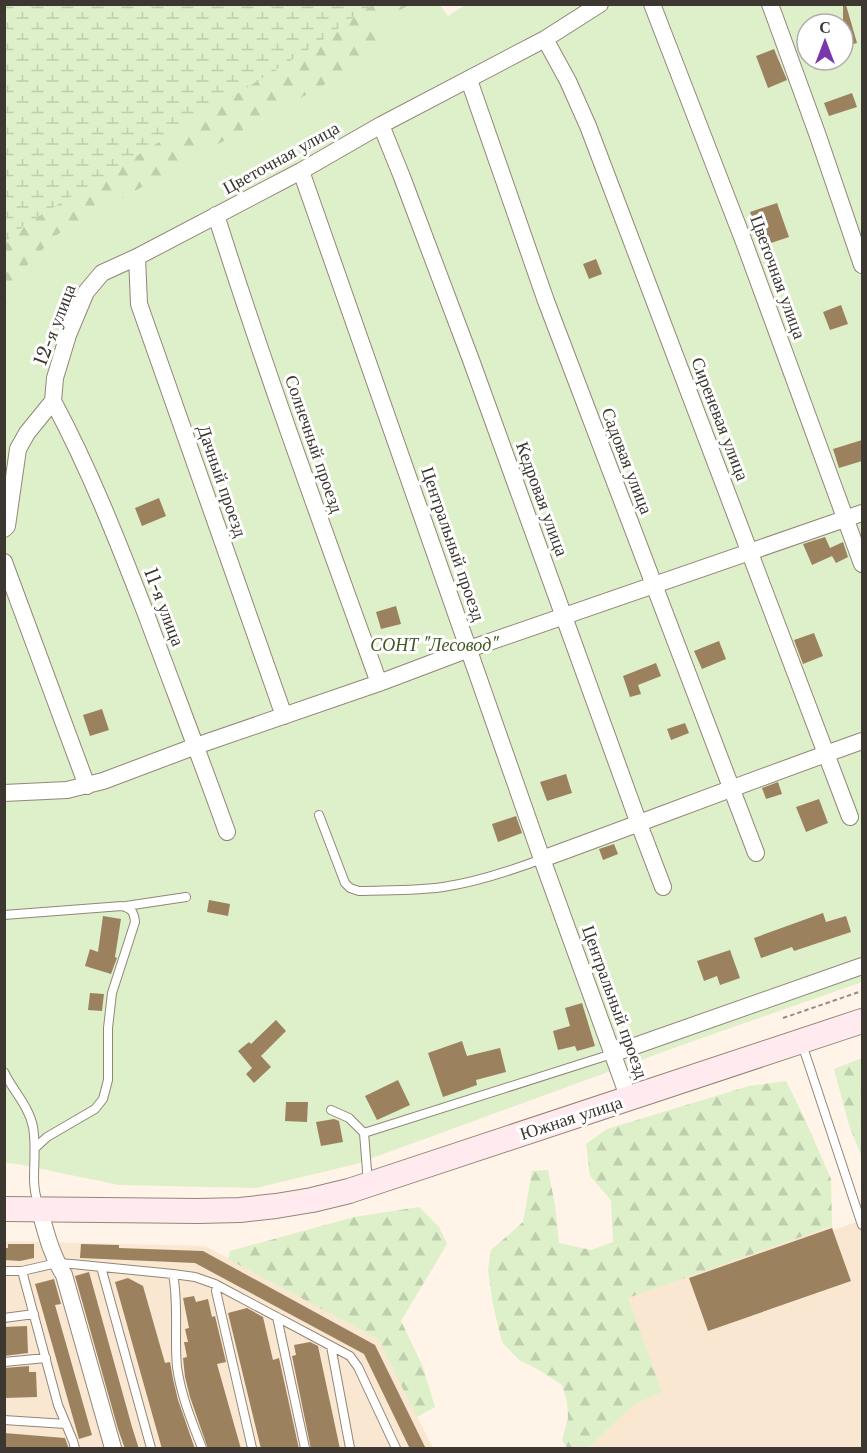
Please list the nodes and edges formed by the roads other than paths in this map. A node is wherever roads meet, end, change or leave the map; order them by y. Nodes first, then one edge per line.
1 (600, 4) edge
2 (652, 4) edge
3 (770, 4) edge
4 (545, 39) junction
5 (469, 80) junction
6 (381, 125) junction
7 (301, 171) junction
8 (216, 216) junction
9 (137, 257) junction
10 (862, 266) edge
11 (53, 401) junction
12 (862, 513) edge
13 (846, 519) junction
14 (4, 529) edge
15 (750, 552) junction
16 (4, 562) edge
17 (862, 564) edge
18 (654, 585) junction
19 (564, 617) junction
20 (469, 649) junction
21 (379, 684) junction
22 (284, 716) junction
23 (862, 741) edge
24 (196, 746) junction
25 (826, 754) junction
26 (87, 786) junction
27 (732, 788) junction
28 (4, 793) edge
29 (319, 815) dead end
30 (850, 817) dead end
31 (639, 824) junction
32 (227, 832) dead end
33 (756, 854) dead end
34 (542, 859) junction
35 (663, 887) dead end
36 (186, 897) dead end
37 (122, 906) junction
38 (4, 915) edge
39 (862, 966) edge
40 (862, 1021) edge
41 (801, 1042) junction
42 (612, 1054) junction
43 (4, 1072) edge
44 (629, 1099) junction
45 (331, 1110) dead end
46 (364, 1133) junction
47 (35, 1148) junction
48 (368, 1185) junction
49 (4, 1209) edge
50 (40, 1210) junction
51 (862, 1225) edge
52 (57, 1263) junction
53 (101, 1267) junction
54 (4, 1271) edge
55 (22, 1272) junction
56 (173, 1274) junction
57 (216, 1291) dead end
58 (33, 1314) junction
59 (278, 1317) junction
60 (4, 1318) edge
61 (331, 1346) junction
62 (46, 1359) junction
63 (4, 1362) edge
64 (4, 1420) edge
65 (66, 1424) junction
66 (75, 1449) edge
67 (113, 1449) edge
68 (151, 1449) edge
69 (202, 1449) edge
70 (252, 1449) edge
71 (305, 1449) edge
72 (350, 1449) edge
73 (396, 1449) edge

1 - 4 street, Цветочная улица
2 - 13 street, Цветочная улица
3 - 10 street
4 - 5 street, Цветочная улица
4 - 15 street, Сиреневая улица
5 - 6 street, Цветочная улица
5 - 18 street, Садовая улица
6 - 7 street, Цветочная улица
6 - 19 street, Кедровая улица
7 - 8 street, Цветочная улица
7 - 20 street, Центральный проезд
8 - 9 street, Цветочная улица
8 - 21 street, Солнечный проезд
9 - 11 street, 12-я улица
9 - 22 street, Дачный проезд
11 - 14 street
11 - 24 street, 11-я улица
12 - 13 street
13 - 15 street
13 - 17 street, Цветочная улица
15 - 18 street
15 - 25 street, Сиреневая улица
16 - 26 street
18 - 19 street
18 - 27 street, Садовая улица
19 - 20 street
19 - 31 street, Кедровая улица
20 - 21 street
20 - 34 street, Центральный проезд
21 - 22 street
22 - 24 street
23 - 25 street
24 - 26 street
24 - 32 street, 11-я улица
25 - 27 street
25 - 30 street, Сиреневая улица
26 - 28 street
27 - 31 street
27 - 33 street, Садовая улица
29 - 34 lane
31 - 34 street
31 - 35 street, Кедровая улица
34 - 42 street, Центральный проезд
36 - 37 lane
37 - 38 lane
37 - 47 lane
39 - 42 street
40 - 41 main road, Южная улица
41 - 44 main road, Южная улица
41 - 51 lane
42 - 44 street, Центральный проезд
42 - 46 lane
43 - 47 lane
44 - 48 main road, Южная улица
45 - 46 lane
46 - 48 lane
47 - 50 lane
48 - 50 main road, Южная улица
49 - 50 main road, Южная улица
50 - 52 street
52 - 53 lane
52 - 55 lane
52 - 67 street
53 - 56 lane
53 - 68 lane
54 - 55 lane
55 - 58 lane
56 - 59 lane
56 - 69 lane
57 - 70 lane
58 - 60 lane
58 - 62 lane
59 - 61 lane
59 - 71 lane
61 - 72 lane
61 - 73 lane
62 - 63 lane
62 - 65 lane
64 - 65 lane
65 - 66 lane

